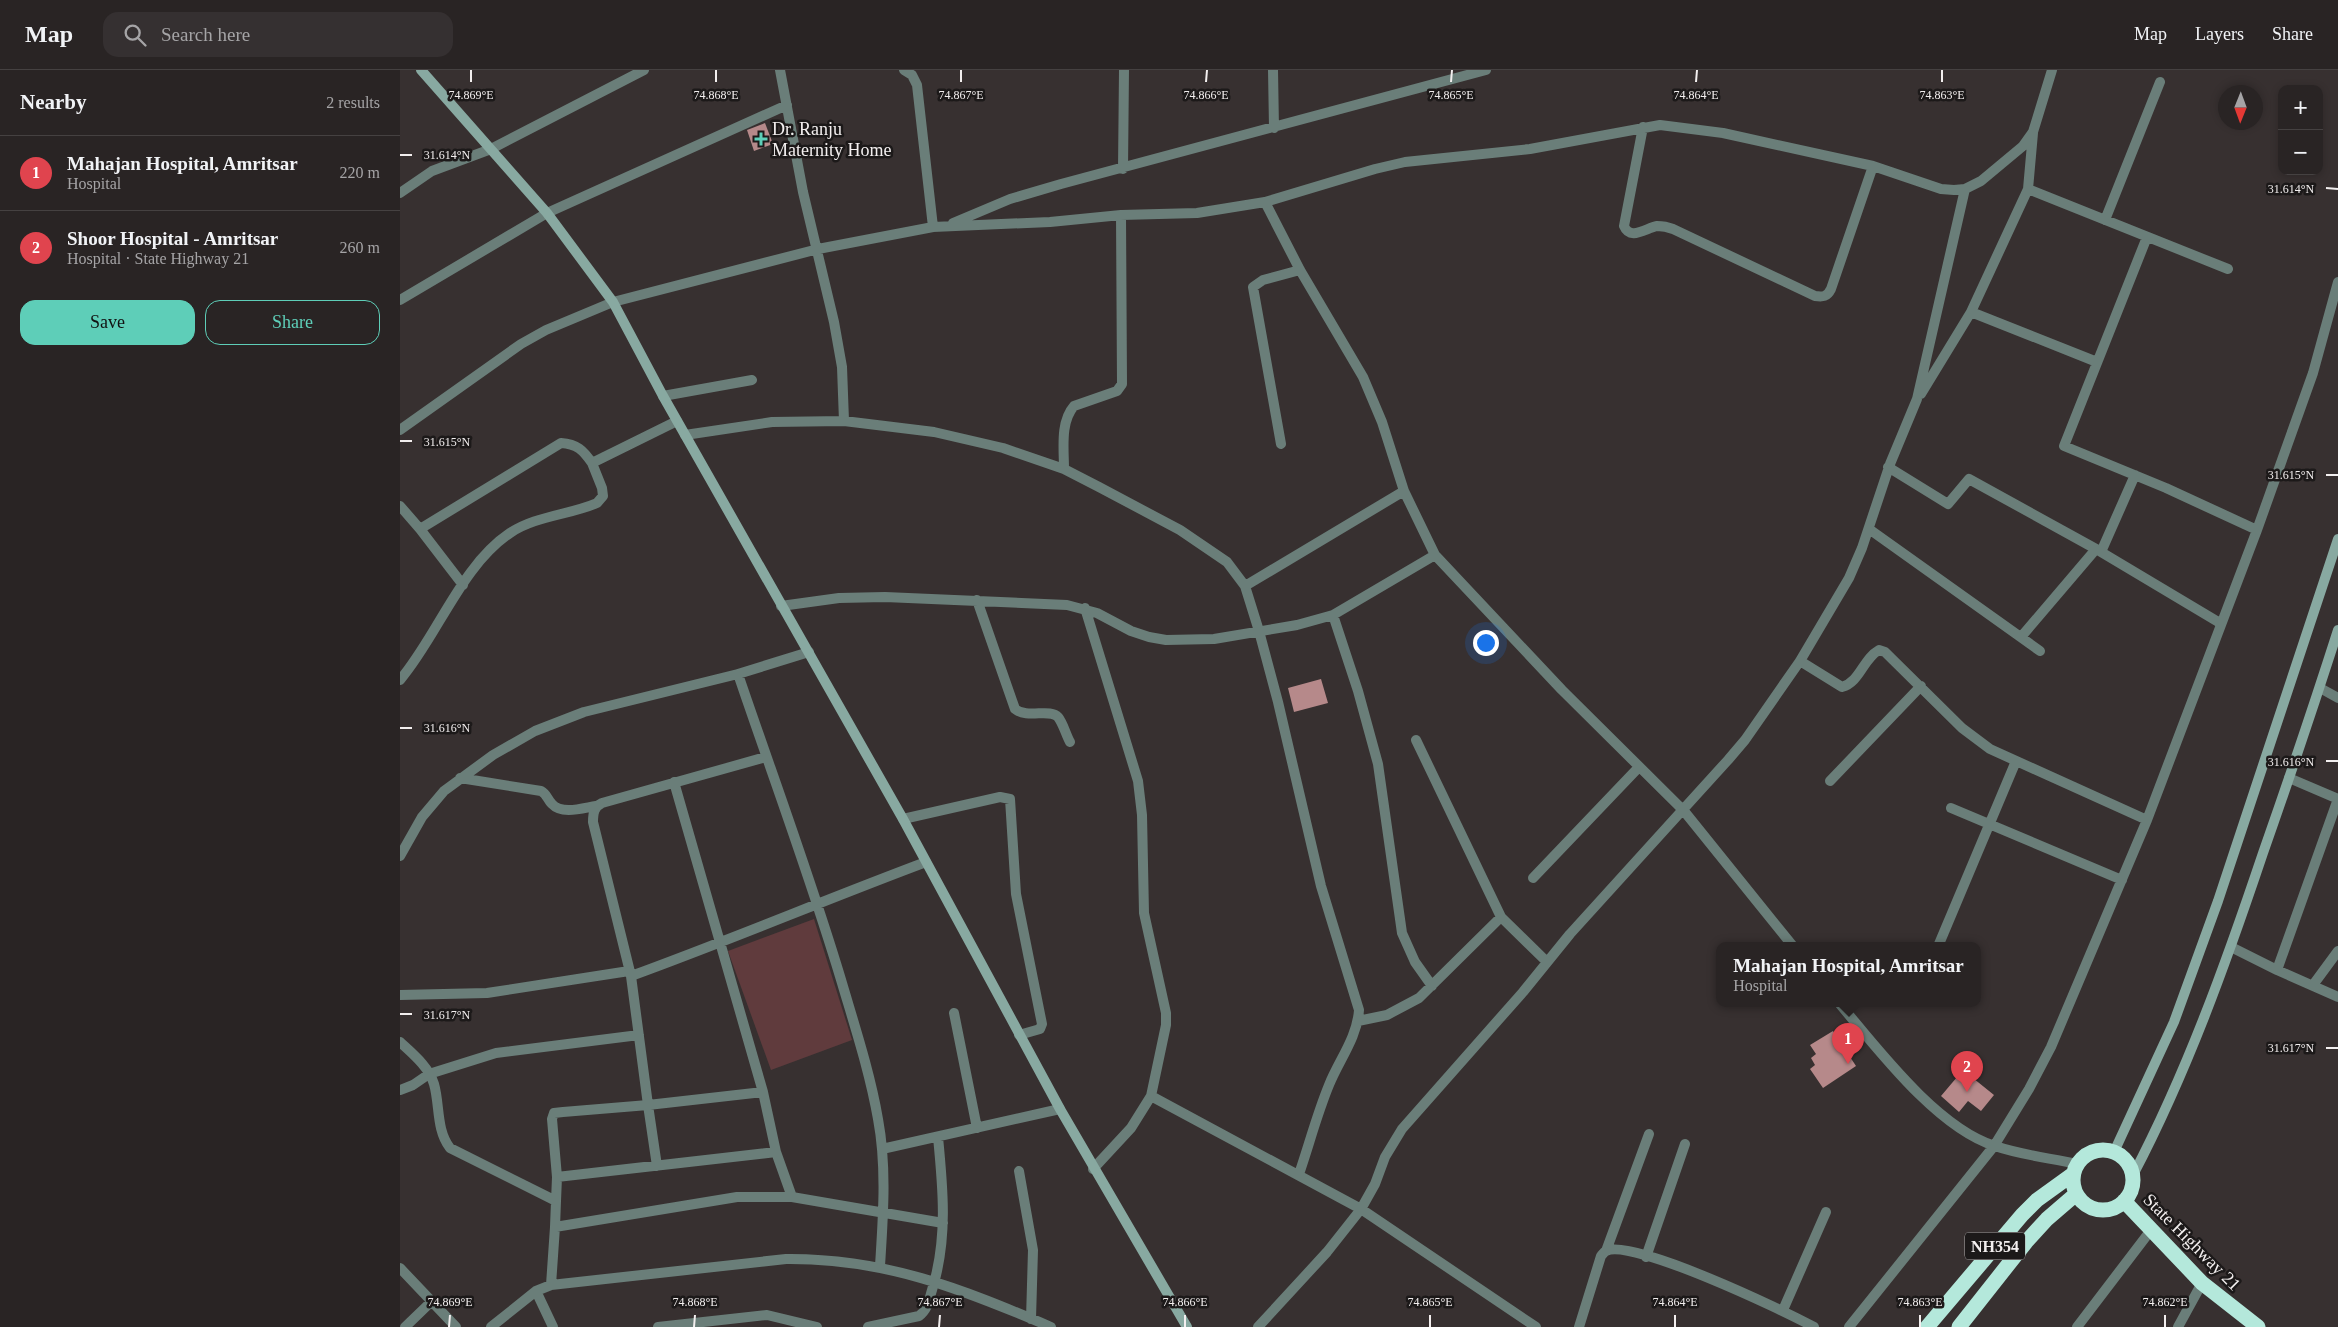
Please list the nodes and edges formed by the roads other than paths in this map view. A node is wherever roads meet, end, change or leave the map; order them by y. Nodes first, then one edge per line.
1 (421, 70) edge
2 (644, 70) edge
3 (780, 70) edge
4 (904, 70) edge
5 (1124, 70) edge
6 (1273, 70) edge
7 (1486, 70) edge
8 (2052, 70) edge
9 (2160, 82) dead end
10 (787, 105) junction
11 (1643, 127) junction
12 (1274, 128) junction
13 (2033, 132) junction
14 (491, 149) junction
15 (1874, 166) junction
16 (1123, 168) junction
17 (1965, 189) junction
18 (2028, 190) junction
19 (400, 193) edge
20 (1266, 202) junction
21 (547, 213) junction
22 (1121, 215) junction
23 (2105, 220) junction
24 (948, 226) junction
25 (933, 227) junction
26 (2147, 237) junction
27 (818, 249) junction
28 (2228, 269) dead end
29 (1300, 270) junction
30 (2338, 282) edge
31 (400, 300) edge
32 (613, 302) junction
33 (1971, 312) junction
34 (2097, 362) junction
35 (752, 380) dead end
36 (663, 396) junction
37 (1917, 400) junction
38 (844, 420) junction
39 (677, 421) junction
40 (400, 430) edge
41 (685, 435) junction
42 (1281, 444) dead end
43 (592, 463) junction
44 (1888, 467) junction
45 (1064, 469) junction
46 (2135, 475) junction
47 (1404, 491) junction
48 (400, 506) edge
49 (420, 529) junction
50 (1869, 529) junction
51 (2257, 530) junction
52 (2338, 539) edge
53 (2098, 550) junction
54 (1435, 555) junction
55 (463, 585) junction
56 (1245, 586) junction
57 (977, 600) junction
58 (781, 606) junction
59 (1085, 608) junction
60 (1333, 615) junction
61 (2220, 623) junction
62 (2338, 630) edge
63 (1260, 631) junction
64 (2021, 637) junction
65 (2040, 651) dead end
66 (809, 652) junction
67 (1800, 662) junction
68 (738, 674) junction
69 (400, 680) edge
70 (1921, 686) junction
71 (2320, 688) junction
72 (2338, 698) edge
73 (1416, 740) dead end
74 (1070, 742) dead end
75 (766, 757) junction
76 (2016, 761) junction
77 (1639, 767) junction
78 (460, 778) junction
79 (2289, 778) junction
80 (1830, 781) dead end
81 (674, 782) junction
82 (2338, 799) edge
83 (596, 806) junction
84 (1951, 808) dead end
85 (1684, 811) junction
86 (904, 818) junction
87 (2147, 820) junction
88 (1989, 824) junction
89 (400, 856) edge
90 (926, 862) junction
91 (1533, 878) dead end
92 (2122, 880) junction
93 (818, 903) junction
94 (1501, 918) junction
95 (1790, 942) edge
96 (1940, 942) edge
97 (720, 944) junction
98 (2231, 947) junction
99 (2338, 951) edge
100 (1547, 962) junction
101 (2277, 970) junction
102 (630, 974) junction
103 (2313, 985) junction
104 (1432, 986) junction
105 (400, 994) edge
106 (2338, 997) edge
107 (1841, 1007) edge
108 (954, 1013) dead end
109 (1358, 1021) junction
110 (1019, 1034) junction
111 (639, 1035) junction
112 (400, 1042) edge
113 (429, 1074) junction
114 (400, 1090) edge
115 (763, 1092) junction
116 (1151, 1096) junction
117 (648, 1105) junction
118 (1060, 1109) junction
119 (976, 1128) junction
120 (1649, 1134) dead end
121 (938, 1136) junction
122 (1685, 1144) dead end
123 (1994, 1146) junction
124 (882, 1149) junction
125 (776, 1152) junction
126 (2114, 1152) junction
127 (656, 1166) junction
128 (1094, 1169) junction
129 (2075, 1169) junction
130 (1019, 1171) dead end
131 (1300, 1174) junction
132 (2133, 1175) junction
133 (557, 1177) junction
134 (2076, 1194) junction
135 (792, 1197) junction
136 (556, 1201) junction
137 (2124, 1201) junction
138 (1361, 1209) junction
139 (1826, 1212) dead end
140 (883, 1214) junction
141 (944, 1223) junction
142 (555, 1227) junction
143 (2152, 1230) junction
144 (1606, 1251) junction
145 (1646, 1257) junction
146 (880, 1266) junction
147 (400, 1268) edge
148 (935, 1282) junction
149 (2202, 1283) junction
150 (551, 1285) junction
151 (536, 1291) junction
152 (432, 1301) junction
153 (1783, 1310) junction
154 (1030, 1319) junction
155 (785, 1322) edge
156 (405, 1327) edge
157 (456, 1327) edge
158 (491, 1327) edge
159 (553, 1327) edge
160 (658, 1327) edge
161 (817, 1327) edge
162 (868, 1327) edge
163 (1051, 1327) edge
164 (1187, 1327) edge
165 (1258, 1327) edge
166 (1536, 1327) edge
167 (1579, 1327) edge
168 (1814, 1327) edge
169 (1849, 1327) edge
170 (1927, 1327) edge
171 (1959, 1327) edge
172 (2077, 1327) edge
173 (2178, 1327) edge
174 (2258, 1327) edge

1 - 14 street
2 - 14 street
3 - 10 street
4 - 25 street
5 - 16 street
6 - 12 street
7 - 12 street
8 - 13 street
9 - 23 street
10 - 21 street
10 - 27 street
11 - 15 street
11 - 15 street
11 - 20 street
12 - 16 street
13 - 17 street
13 - 18 street
14 - 19 street
14 - 21 street
15 - 17 street
16 - 24 street
17 - 37 street
18 - 23 street
18 - 33 street
20 - 22 street
20 - 29 street
21 - 31 street
21 - 32 street
22 - 24 street
22 - 45 street
23 - 26 street
24 - 25 street
25 - 27 street
26 - 28 street
26 - 34 street
27 - 32 street
27 - 38 street
29 - 42 street
29 - 47 street
30 - 51 street
32 - 36 street
32 - 40 street
33 - 34 street
33 - 37 street
34 - 46 street
35 - 36 street
36 - 39 street
37 - 44 street
38 - 41 street
38 - 45 street
39 - 41 street
39 - 43 street
41 - 58 street
43 - 49 street
43 - 55 street
44 - 50 street
44 - 53 street
45 - 56 street
46 - 51 street
46 - 53 street
47 - 54 street
47 - 56 street
48 - 49 street
49 - 55 street
50 - 64 street
50 - 67 street
51 - 61 street
52 - 126 street
53 - 61 street
53 - 64 street
54 - 60 street
54 - 77 street
55 - 69 street
56 - 63 street
57 - 58 street
57 - 59 street
57 - 74 street
58 - 66 street
59 - 63 street
59 - 116 street
60 - 63 street
60 - 104 street
61 - 87 street
62 - 71 street
63 - 109 street
64 - 65 street
66 - 68 street
66 - 86 street
67 - 70 street
67 - 85 street
68 - 75 street
68 - 78 street
70 - 76 street
70 - 80 street
71 - 72 street
71 - 79 street
73 - 94 street
75 - 81 street
75 - 93 street
76 - 87 street
76 - 88 street
77 - 85 street
77 - 91 street
78 - 83 street
78 - 89 street
79 - 82 street
79 - 98 street
81 - 83 street
81 - 97 street
82 - 101 street
83 - 102 street
84 - 88 street
85 - 95 street
85 - 100 street
86 - 90 street
86 - 110 street
87 - 92 street
88 - 92 street
88 - 96 street
90 - 93 street
90 - 110 street
92 - 123 street
93 - 97 street
93 - 124 street
94 - 100 street
94 - 104 street
97 - 102 street
97 - 115 street
98 - 101 street
98 - 132 street
99 - 103 street
100 - 138 street
101 - 103 street
102 - 105 street
102 - 111 street
103 - 106 street
104 - 109 street
107 - 123 street
108 - 119 street
109 - 131 street
110 - 118 street
111 - 113 street
111 - 117 street
112 - 113 street
113 - 114 street
113 - 136 street
115 - 117 street
115 - 125 street
116 - 128 street
116 - 131 street
117 - 127 street
117 - 133 street
118 - 119 street
118 - 128 street
119 - 121 street
120 - 144 street
121 - 124 street
121 - 141 street
122 - 145 street
123 - 129 street
123 - 169 street
124 - 140 street
125 - 127 street
125 - 135 street
126 - 129 highway, NH354
126 - 132 highway, State Highway 21
127 - 133 street
128 - 164 street
129 - 134 highway
129 - 170 highway, NH354
130 - 154 street
131 - 138 street
132 - 137 highway, State Highway 21
133 - 136 street
134 - 137 highway, State Highway 21
134 - 171 highway, NH354
135 - 140 street
135 - 142 street
136 - 142 street
137 - 143 highway, State Highway 21
138 - 165 street
138 - 166 street
139 - 153 street
140 - 141 street
140 - 146 street
141 - 148 street
142 - 150 street
143 - 149 highway, State Highway 21
143 - 172 street
144 - 145 street
144 - 167 street
145 - 153 street
146 - 148 street
146 - 150 street
147 - 152 street
148 - 154 street
148 - 162 street
149 - 173 street
149 - 174 highway, State Highway 21
150 - 151 street
151 - 158 street
151 - 159 street
152 - 156 street
152 - 157 street
153 - 168 street
154 - 163 street
155 - 160 street
155 - 161 street

